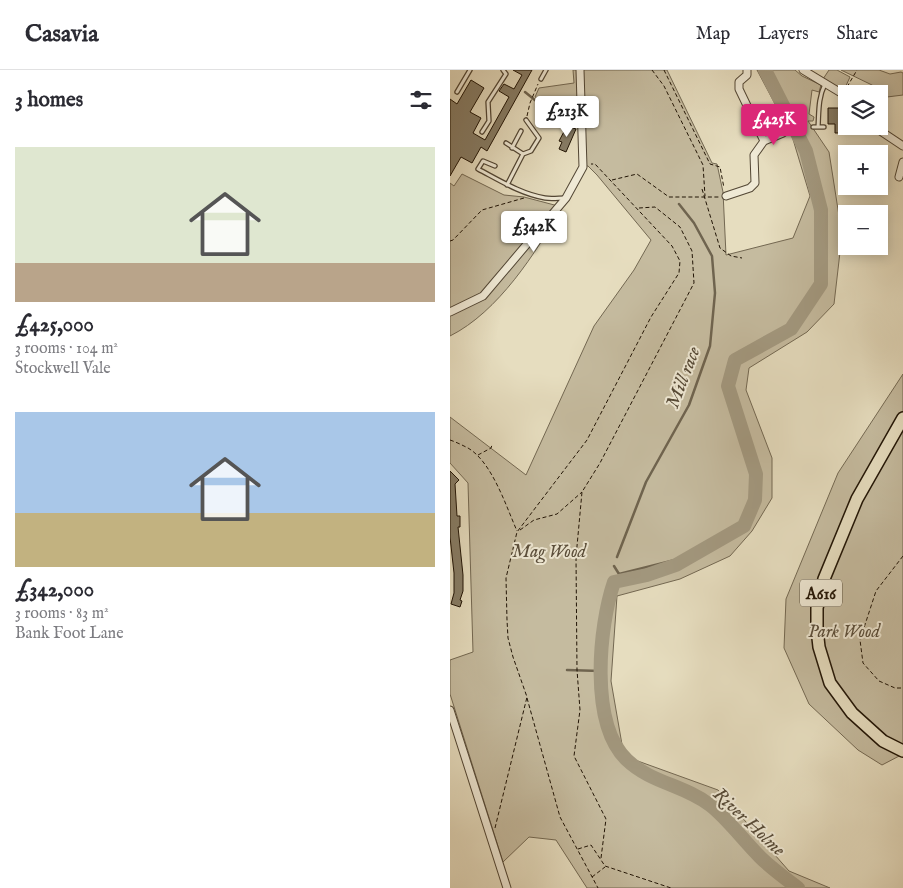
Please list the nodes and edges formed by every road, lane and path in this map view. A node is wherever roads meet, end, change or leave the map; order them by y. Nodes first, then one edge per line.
1 (470, 70) edge
2 (503, 70) edge
3 (546, 70) edge
4 (580, 70) edge
5 (652, 70) edge
6 (664, 70) edge
7 (746, 70) edge
8 (803, 70) edge
9 (857, 70) edge
10 (541, 79) joint
11 (825, 84) junction
12 (850, 85) edge
13 (838, 91) edge
14 (457, 92) dead end
15 (526, 120) joint
16 (813, 127) dead end
17 (818, 127) junction
18 (824, 127) dead end
19 (521, 131) dead end
20 (482, 132) dead end
21 (782, 133) dead end
22 (886, 135) edge
23 (764, 141) junction
24 (506, 143) dead end
25 (903, 146) edge
26 (512, 148) junction
27 (523, 154) junction
28 (583, 162) junction
29 (495, 166) dead end
30 (902, 166) edge
31 (899, 177) dead end
32 (611, 180) junction
33 (507, 185) junction
34 (702, 189) dead end
35 (527, 193) junction
36 (726, 196) junction
37 (705, 197) junction
38 (566, 198) junction
39 (638, 208) junction
40 (450, 241) edge
41 (742, 258) dead end
42 (450, 312) edge
43 (903, 418) edge
44 (450, 440) edge
45 (492, 445) dead end
46 (478, 456) junction
47 (582, 492) junction
48 (517, 532) junction
49 (903, 556) edge
50 (903, 688) edge
51 (527, 697) junction
52 (450, 710) edge
53 (903, 751) edge
54 (488, 832) junction
55 (577, 849) junction
56 (601, 858) junction
57 (605, 866) junction
58 (592, 877) junction
59 (507, 888) edge
60 (598, 888) edge
61 (671, 888) edge

1 - 14 lane
2 - 20 lane
3 - 10 lane
4 - 28 street
5 - 37 path
6 - 36 path
7 - 23 street
8 - 11 street
9 - 12 path
10 - 15 path
11 - 13 street
11 - 17 lane
15 - 27 lane
16 - 17 lane
17 - 18 lane
19 - 26 lane
21 - 23 street
22 - 25 street
23 - 36 street
24 - 26 lane
26 - 27 lane
27 - 33 lane
28 - 32 path
28 - 38 street
29 - 33 lane
30 - 31 street
32 - 37 path
32 - 39 path
33 - 35 lane
34 - 37 path
35 - 38 lane
35 - 40 path
36 - 37 path
37 - 41 path
38 - 42 street
39 - 47 path
39 - 48 path
43 - 53 main road, A616
44 - 46 path
45 - 46 path
46 - 48 path
47 - 48 path
47 - 56 path
48 - 51 path
49 - 50 path
51 - 54 path
51 - 55 path
52 - 54 street
54 - 59 street
55 - 56 path
55 - 58 path
56 - 57 path
57 - 58 path
57 - 61 path
58 - 60 path

